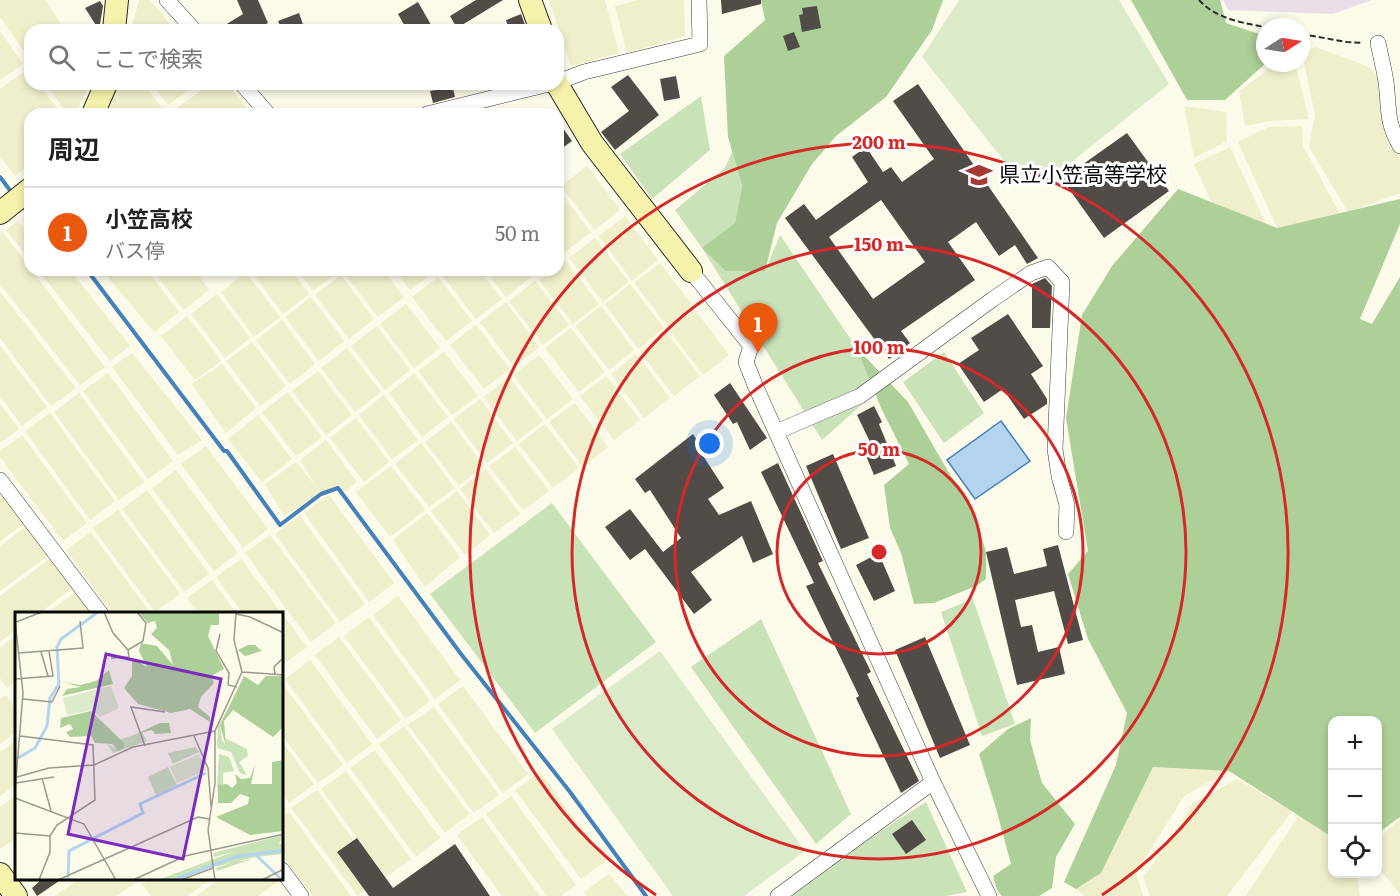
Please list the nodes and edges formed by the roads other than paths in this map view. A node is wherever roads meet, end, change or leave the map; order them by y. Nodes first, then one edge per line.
1 (117, 0) edge
2 (167, 0) edge
3 (530, 0) edge
4 (699, 0) edge
5 (115, 24) edge
6 (189, 24) edge
7 (539, 24) edge
8 (1378, 43) road end
9 (564, 80) edge
10 (103, 90) edge
11 (247, 90) edge
12 (525, 90) edge
13 (562, 90) edge
14 (96, 108) edge
15 (263, 108) edge
16 (451, 108) edge
17 (1400, 146) edge
18 (24, 194) edge
19 (0, 213) edge
20 (691, 271) joint
21 (776, 432) junction
22 (0, 480) edge
23 (1066, 532) dead end
24 (99, 612) edge
25 (933, 782) junction
26 (284, 873) edge
27 (0, 874) edge
28 (16, 896) edge
29 (301, 896) edge
30 (778, 896) edge
31 (989, 896) edge

1 - 5 street
2 - 6 street
3 - 7 street
4 - 9 street
8 - 17 street
10 - 14 street
11 - 15 street
12 - 16 street
13 - 20 street
18 - 19 street
20 - 21 street
21 - 23 street
21 - 25 street
22 - 24 street
25 - 30 street
25 - 31 street
26 - 29 street
27 - 28 street

